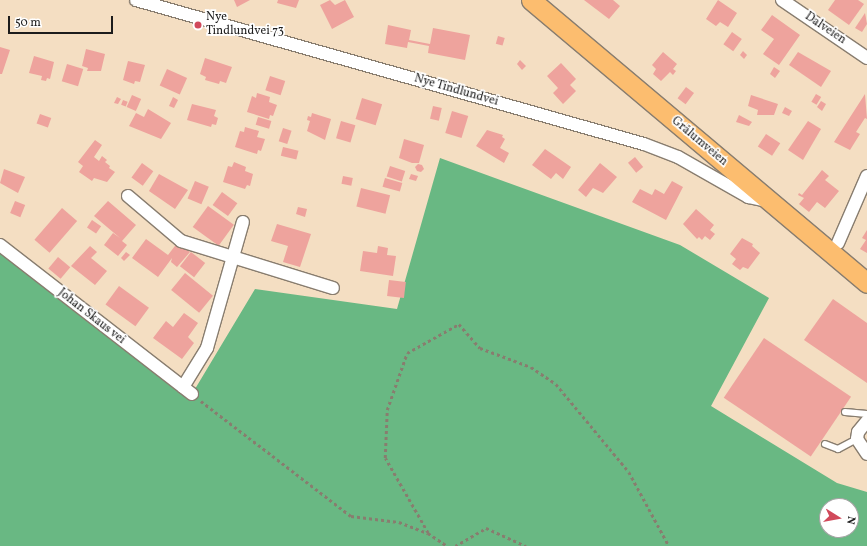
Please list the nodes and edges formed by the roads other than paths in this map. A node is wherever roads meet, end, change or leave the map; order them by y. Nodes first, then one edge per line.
1 (136, 0) edge
2 (532, 0) edge
3 (782, 0) edge
4 (867, 58) edge
5 (867, 176) edge
6 (128, 196) dead end
7 (767, 201) junction
8 (242, 222) dead end
9 (838, 243) dead end
10 (0, 245) edge
11 (232, 258) junction
12 (867, 283) edge
13 (333, 288) dead end
14 (845, 412) dead end
15 (867, 414) edge
16 (867, 421) edge
17 (857, 439) junction
18 (825, 444) dead end
19 (867, 454) edge

1 - 7 street, Nye Tindlundvei
2 - 7 main road, Grålumveien
3 - 4 street, Dalveien
5 - 9 street
6 - 11 street
7 - 12 main road, Grålumveien
8 - 11 street
10 - 11 street, Johan Skaus vei
11 - 13 street
14 - 15 lane
16 - 17 street
17 - 18 lane
17 - 19 street

